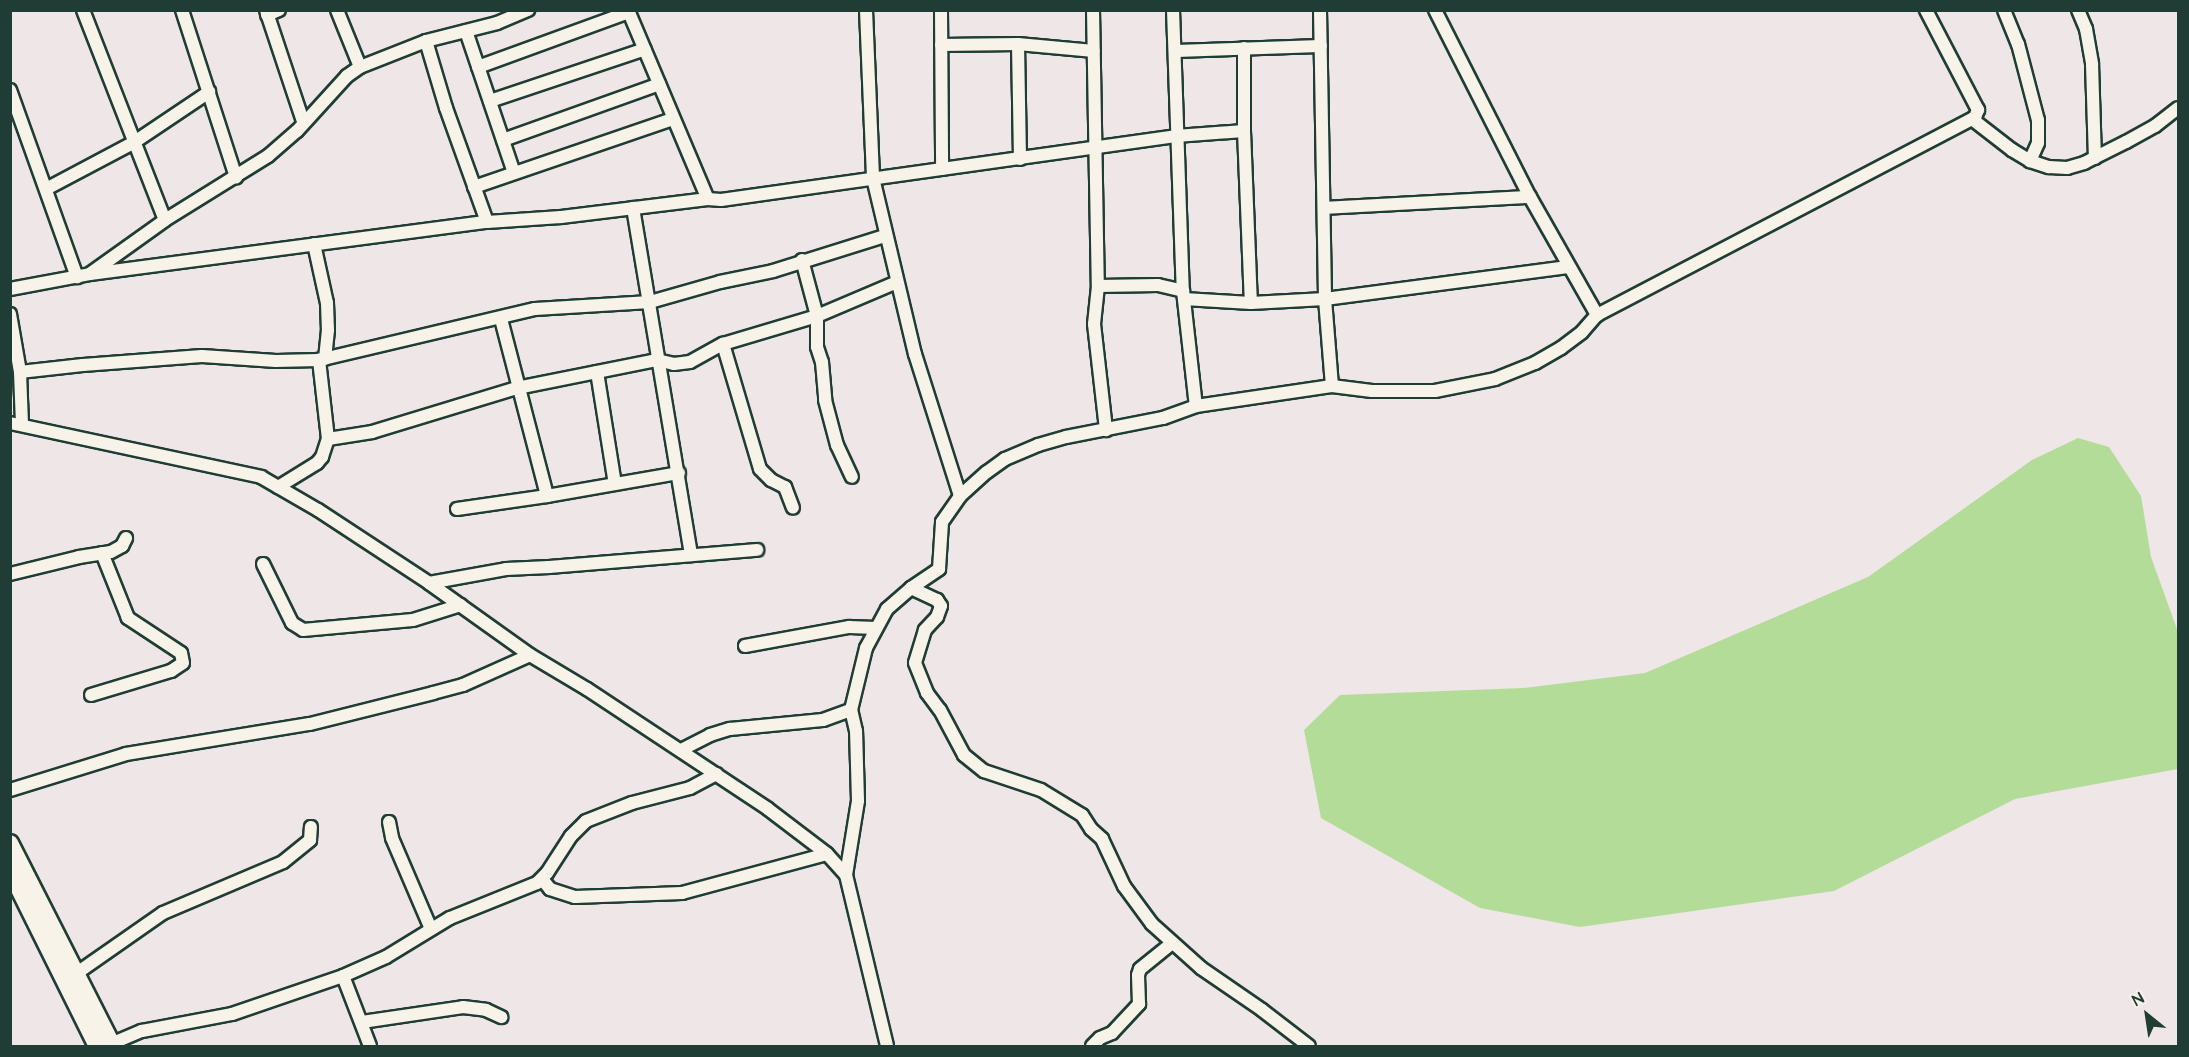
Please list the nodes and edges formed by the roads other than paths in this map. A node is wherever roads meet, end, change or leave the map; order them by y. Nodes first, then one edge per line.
1 (83, 10) edge
2 (182, 10) edge
3 (337, 10) edge
4 (492, 10) edge
5 (528, 10) edge
6 (866, 10) edge
7 (941, 10) edge
8 (1093, 10) edge
9 (1173, 10) edge
10 (1320, 10) edge
11 (1435, 10) edge
12 (1926, 10) edge
13 (2004, 10) edge
14 (2078, 10) edge
15 (628, 11) edge
16 (270, 12) edge
17 (497, 23) junction
18 (466, 31) junction
19 (426, 41) junction
20 (1018, 44) junction
21 (941, 45) junction
22 (1321, 46) junction
23 (1244, 48) junction
24 (645, 49) junction
25 (1094, 51) junction
26 (1175, 51) junction
27 (360, 67) junction
28 (478, 67) junction
29 (659, 84) junction
30 (10, 90) edge
31 (209, 92) junction
32 (490, 101) junction
33 (2178, 108) edge
34 (673, 119) junction
35 (1972, 119) junction
36 (303, 121) junction
37 (1244, 131) junction
38 (1176, 135) junction
39 (503, 140) junction
40 (133, 143) junction
41 (1096, 148) junction
42 (2095, 158) junction
43 (1020, 159) junction
44 (2030, 161) junction
45 (942, 169) junction
46 (514, 173) junction
47 (236, 177) junction
48 (873, 178) junction
49 (474, 187) junction
50 (46, 189) junction
51 (1530, 197) junction
52 (708, 199) junction
53 (633, 208) junction
54 (1324, 208) junction
55 (165, 220) junction
56 (487, 222) junction
57 (885, 236) junction
58 (314, 244) junction
59 (802, 261) junction
60 (1568, 267) junction
61 (84, 275) junction
62 (897, 282) junction
63 (1098, 286) junction
64 (10, 289) edge
65 (1184, 295) junction
66 (1325, 299) junction
67 (650, 302) junction
68 (1251, 303) junction
69 (10, 314) edge
70 (1597, 315) junction
71 (817, 316) junction
72 (501, 319) junction
73 (723, 344) junction
74 (322, 360) junction
75 (657, 360) junction
76 (20, 372) junction
77 (597, 372) junction
78 (1332, 386) junction
79 (517, 388) junction
80 (1196, 406) junction
81 (16, 424) edge
82 (1106, 430) junction
83 (328, 439) junction
84 (679, 472) junction
85 (852, 477) dead end
86 (615, 484) junction
87 (278, 487) junction
88 (547, 496) junction
89 (960, 496) junction
90 (793, 508) dead end
91 (457, 509) dead end
92 (126, 538) dead end
93 (757, 550) dead end
94 (102, 553) junction
95 (691, 555) junction
96 (263, 564) dead end
97 (10, 574) edge
98 (429, 583) junction
99 (911, 588) junction
100 (461, 605) junction
101 (876, 628) junction
102 (745, 646) dead end
103 (530, 655) junction
104 (91, 695) dead end
105 (851, 710) junction
106 (681, 750) junction
107 (716, 774) junction
108 (10, 790) edge
109 (389, 822) dead end
110 (311, 827) dead end
111 (10, 843) edge
112 (827, 854) junction
113 (10, 871) edge
114 (846, 875) junction
115 (542, 879) junction
116 (431, 929) junction
117 (1171, 944) junction
118 (77, 973) junction
119 (343, 976) junction
120 (501, 1017) dead end
121 (362, 1022) junction
122 (107, 1046) edge
123 (370, 1047) edge
124 (887, 1047) edge
125 (1092, 1047) edge
126 (1310, 1047) edge

1 - 40 street
2 - 31 street
3 - 27 street
4 - 17 street
5 - 17 street
6 - 48 street
7 - 21 street
8 - 25 street
9 - 26 street
10 - 22 street
11 - 51 street
12 - 35 street
13 - 44 street
14 - 42 street
15 - 24 street
15 - 28 street
16 - 36 street
17 - 18 street
18 - 19 street
18 - 28 street
19 - 27 street
19 - 49 street
20 - 21 street
20 - 25 street
20 - 43 street
21 - 45 street
22 - 23 street
22 - 54 street
23 - 26 street
23 - 37 street
24 - 29 street
24 - 32 street
25 - 41 street
26 - 38 street
27 - 36 street
28 - 32 street
29 - 34 street
29 - 39 street
30 - 50 street
31 - 40 street
31 - 47 street
32 - 39 street
33 - 42 street
34 - 46 street
34 - 52 street
35 - 44 street
35 - 70 street
36 - 47 street
37 - 38 street
37 - 68 street
38 - 41 street
38 - 65 street
39 - 46 street
40 - 50 street
40 - 55 street
41 - 43 street
41 - 63 street
42 - 44 street
43 - 45 street
45 - 48 street
46 - 49 street
47 - 55 street
48 - 52 street
48 - 57 street
49 - 56 street
50 - 61 street
51 - 54 street
51 - 60 street
52 - 53 street
53 - 56 street
53 - 67 street
54 - 66 street
55 - 61 street
56 - 58 street
57 - 59 street
57 - 62 street
58 - 61 street
58 - 74 street
59 - 67 street
59 - 71 street
60 - 66 street
60 - 70 street
61 - 64 street
62 - 71 street
62 - 89 street
63 - 65 street
63 - 82 street
65 - 68 street
65 - 80 street
66 - 68 street
66 - 78 street
67 - 72 street
67 - 75 street
69 - 76 street
70 - 78 street
71 - 73 street
71 - 85 street
72 - 74 street
72 - 79 street
73 - 75 street
73 - 90 street
74 - 76 street
74 - 83 street
75 - 77 street
75 - 84 street
76 - 81 street
77 - 79 street
77 - 86 street
78 - 80 street
79 - 83 street
79 - 88 street
80 - 82 street
81 - 87 street
82 - 89 street
83 - 87 street
84 - 86 street
84 - 95 street
86 - 88 street
87 - 98 street
88 - 91 street
89 - 99 street
92 - 94 street
93 - 95 street
94 - 97 street
94 - 104 street
95 - 98 street
96 - 100 street
98 - 100 street
99 - 101 street
99 - 117 street
100 - 103 street
101 - 102 street
101 - 105 street
103 - 106 street
103 - 108 street
105 - 106 street
105 - 114 street
106 - 107 street
107 - 112 street
107 - 115 street
109 - 116 street
110 - 118 street
111 - 118 main road
112 - 114 street
112 - 115 street
113 - 122 main road
114 - 124 street
115 - 116 street
116 - 119 street
117 - 125 street
117 - 126 street
118 - 122 main road
119 - 121 street
119 - 122 street
120 - 121 street
121 - 123 street

